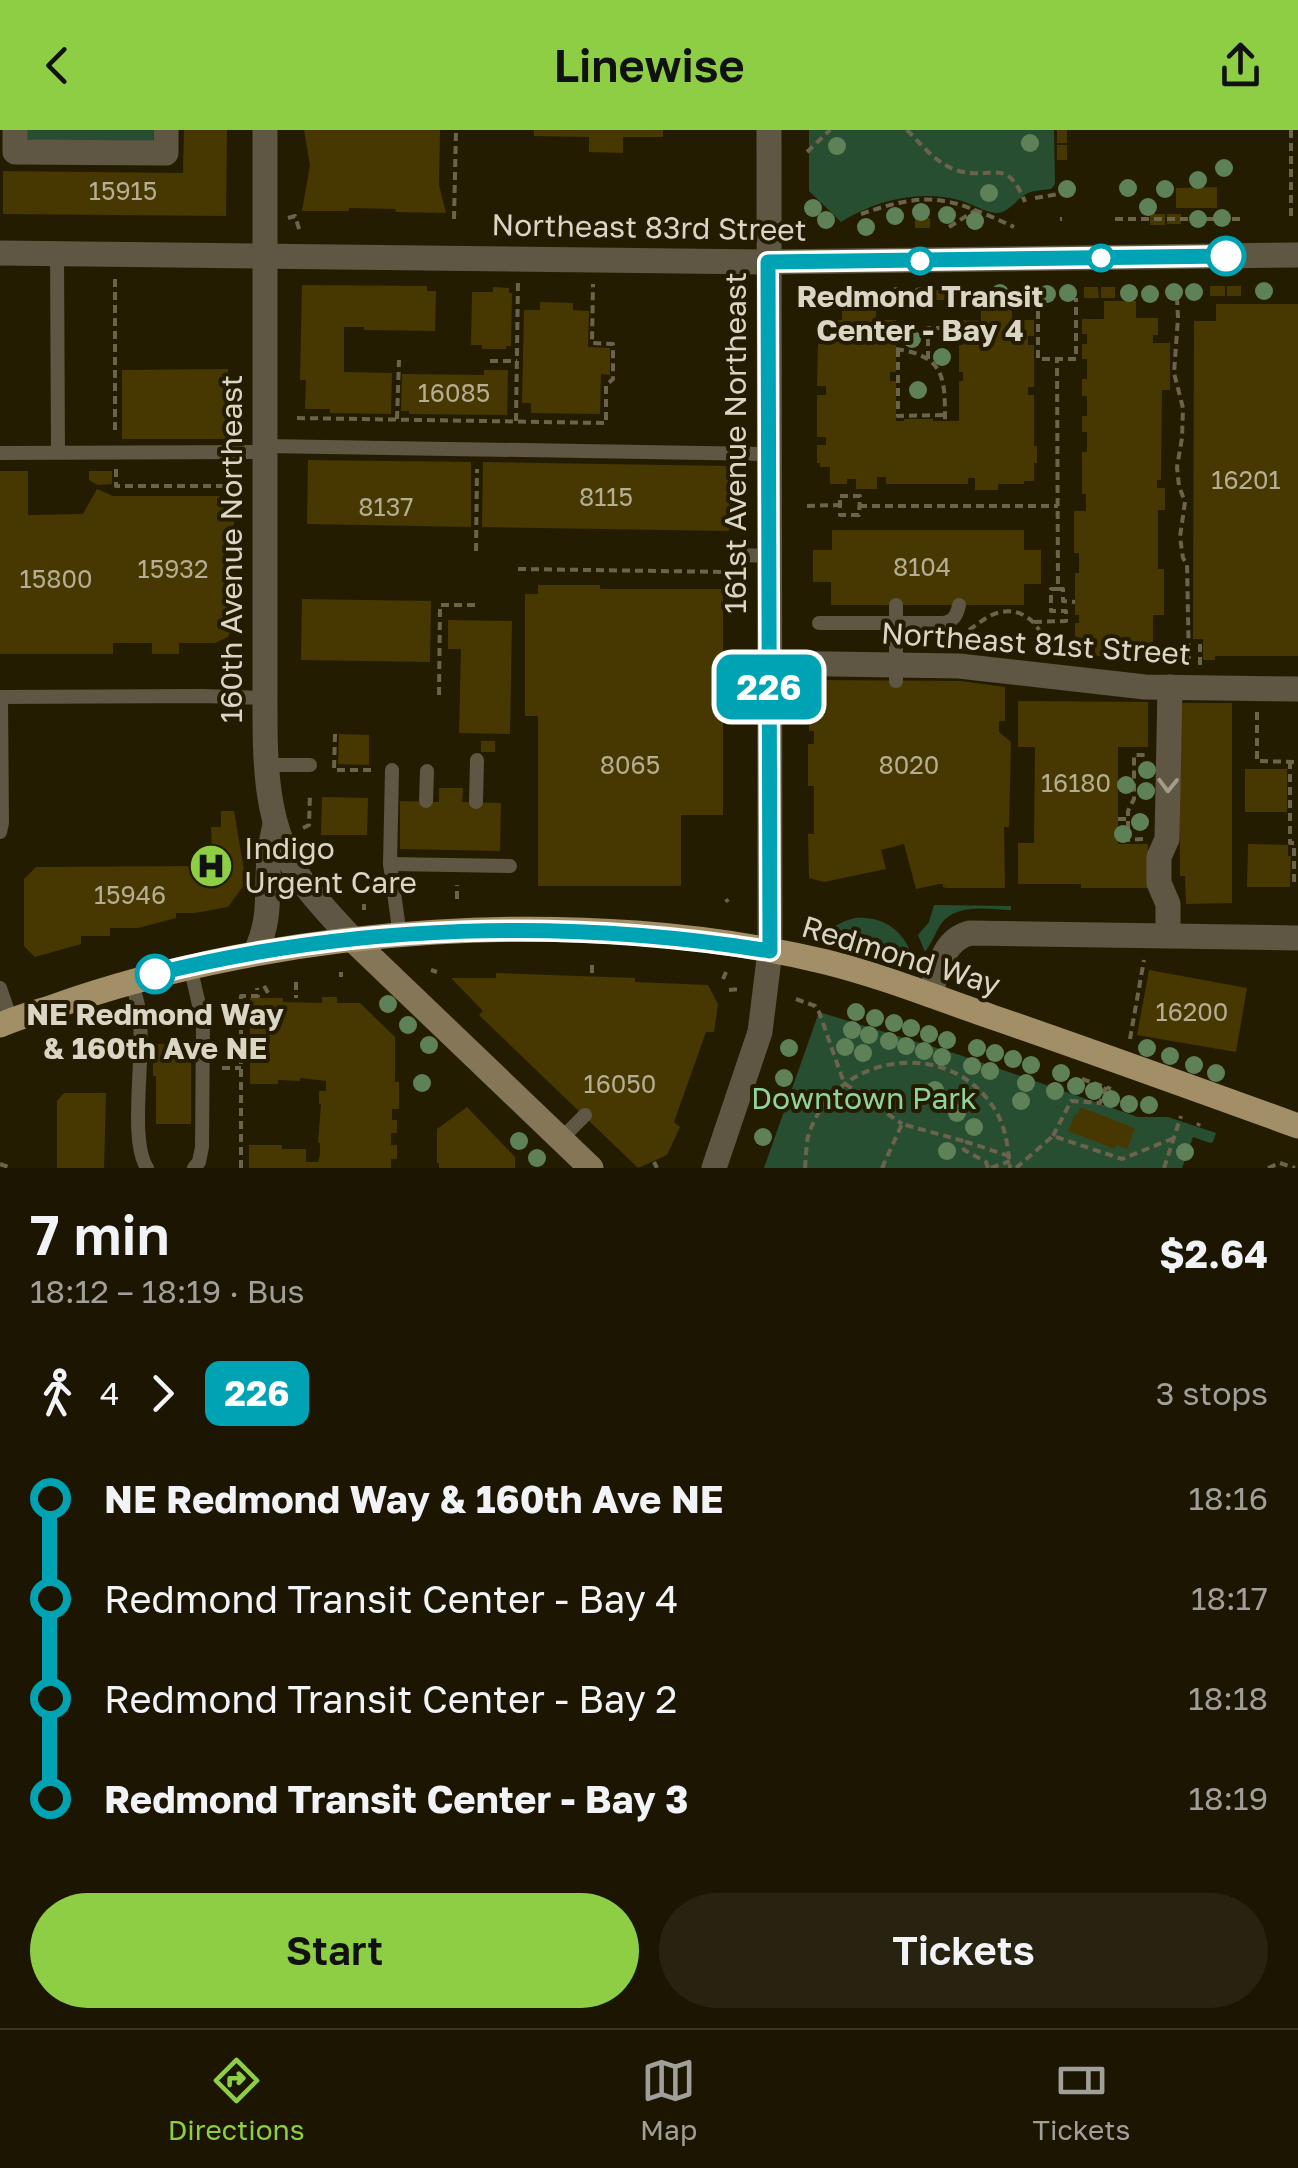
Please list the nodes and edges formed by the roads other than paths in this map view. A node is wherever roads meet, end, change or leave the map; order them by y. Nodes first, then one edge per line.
1 (15, 130) edge
2 (166, 130) edge
3 (265, 130) edge
4 (768, 130) edge
5 (0, 253) edge
6 (57, 254) junction
7 (1298, 254) edge
8 (265, 256) junction
9 (768, 262) junction
10 (265, 449) junction
11 (58, 452) junction
12 (0, 453) edge
13 (768, 454) junction
14 (737, 555) dead end
15 (768, 556) junction
16 (896, 605) dead end
17 (959, 605) dead end
18 (819, 624) dead end
19 (896, 624) junction
20 (769, 663) junction
21 (896, 673) junction
22 (1180, 681) junction
23 (1298, 690) edge
24 (1, 697) edge
25 (265, 698) junction
26 (477, 760) dead end
27 (266, 764) junction
28 (310, 765) dead end
29 (392, 770) road end
30 (426, 771) dead end
31 (426, 801) dead end
32 (476, 802) dead end
33 (275, 824) junction
34 (0, 832) edge
35 (390, 864) junction
36 (510, 866) dead end
37 (1168, 935) junction
38 (400, 936) junction
39 (1298, 938) edge
40 (354, 940) junction
41 (770, 951) junction
42 (255, 953) junction
43 (190, 966) junction
44 (131, 981) junction
45 (0, 988) edge
46 (930, 995) junction
47 (6, 1022) edge
48 (203, 1072) junction
49 (139, 1100) junction
50 (585, 1115) dead end
51 (1298, 1126) edge
52 (560, 1140) junction
53 (147, 1168) edge
54 (161, 1168) edge
55 (182, 1168) edge
56 (194, 1168) edge
57 (591, 1168) edge
58 (714, 1168) edge

1 - 2 street
3 - 8 street, 160th Avenue Northeast
4 - 9 street, 161st Avenue Northeast
5 - 6 street, Northeast 83rd Street
6 - 8 street, Northeast 83rd Street
6 - 11 lane
7 - 9 street, Northeast 83rd Street
8 - 9 street, Northeast 83rd Street
8 - 10 street, 160th Avenue Northeast
9 - 13 street, 161st Avenue Northeast
10 - 11 lane
10 - 13 lane
10 - 25 street, 160th Avenue Northeast
11 - 12 lane
13 - 15 street, 161st Avenue Northeast
14 - 15 lane
15 - 20 street, 161st Avenue Northeast
16 - 19 lane
17 - 19 lane
18 - 19 lane
19 - 21 lane
20 - 21 street, Northeast 81st Street
20 - 41 street, 161st Avenue Northeast
21 - 22 street, Northeast 81st Street
22 - 23 street, Northeast 81st Street
22 -> 37 street
24 - 25 lane
24 - 34 lane
25 - 27 street, 160th Avenue Northeast
26 - 32 lane
27 - 28 lane
27 - 33 street, 160th Avenue Northeast
29 - 35 lane
30 - 31 lane
33 - 40 street, 160th Avenue Northeast
33 - 42 street
35 - 36 lane
35 - 38 lane
37 - 39 street
37 - 46 street
38 - 40 main road, Redmond Way
38 - 41 main road, Redmond Way
40 - 42 main road, Redmond Way
40 - 52 main road
41 - 46 main road, Redmond Way
41 - 58 street, 161st Avenue Northeast
42 - 43 main road, Redmond Way
43 - 44 main road, Redmond Way
43 - 48 lane
44 - 47 main road, Redmond Way
44 - 49 lane
45 - 47 lane
46 - 51 main road, Redmond Way
48 - 55 lane
48 - 56 lane
49 - 53 lane
49 - 54 lane
50 - 52 lane
52 - 57 main road

